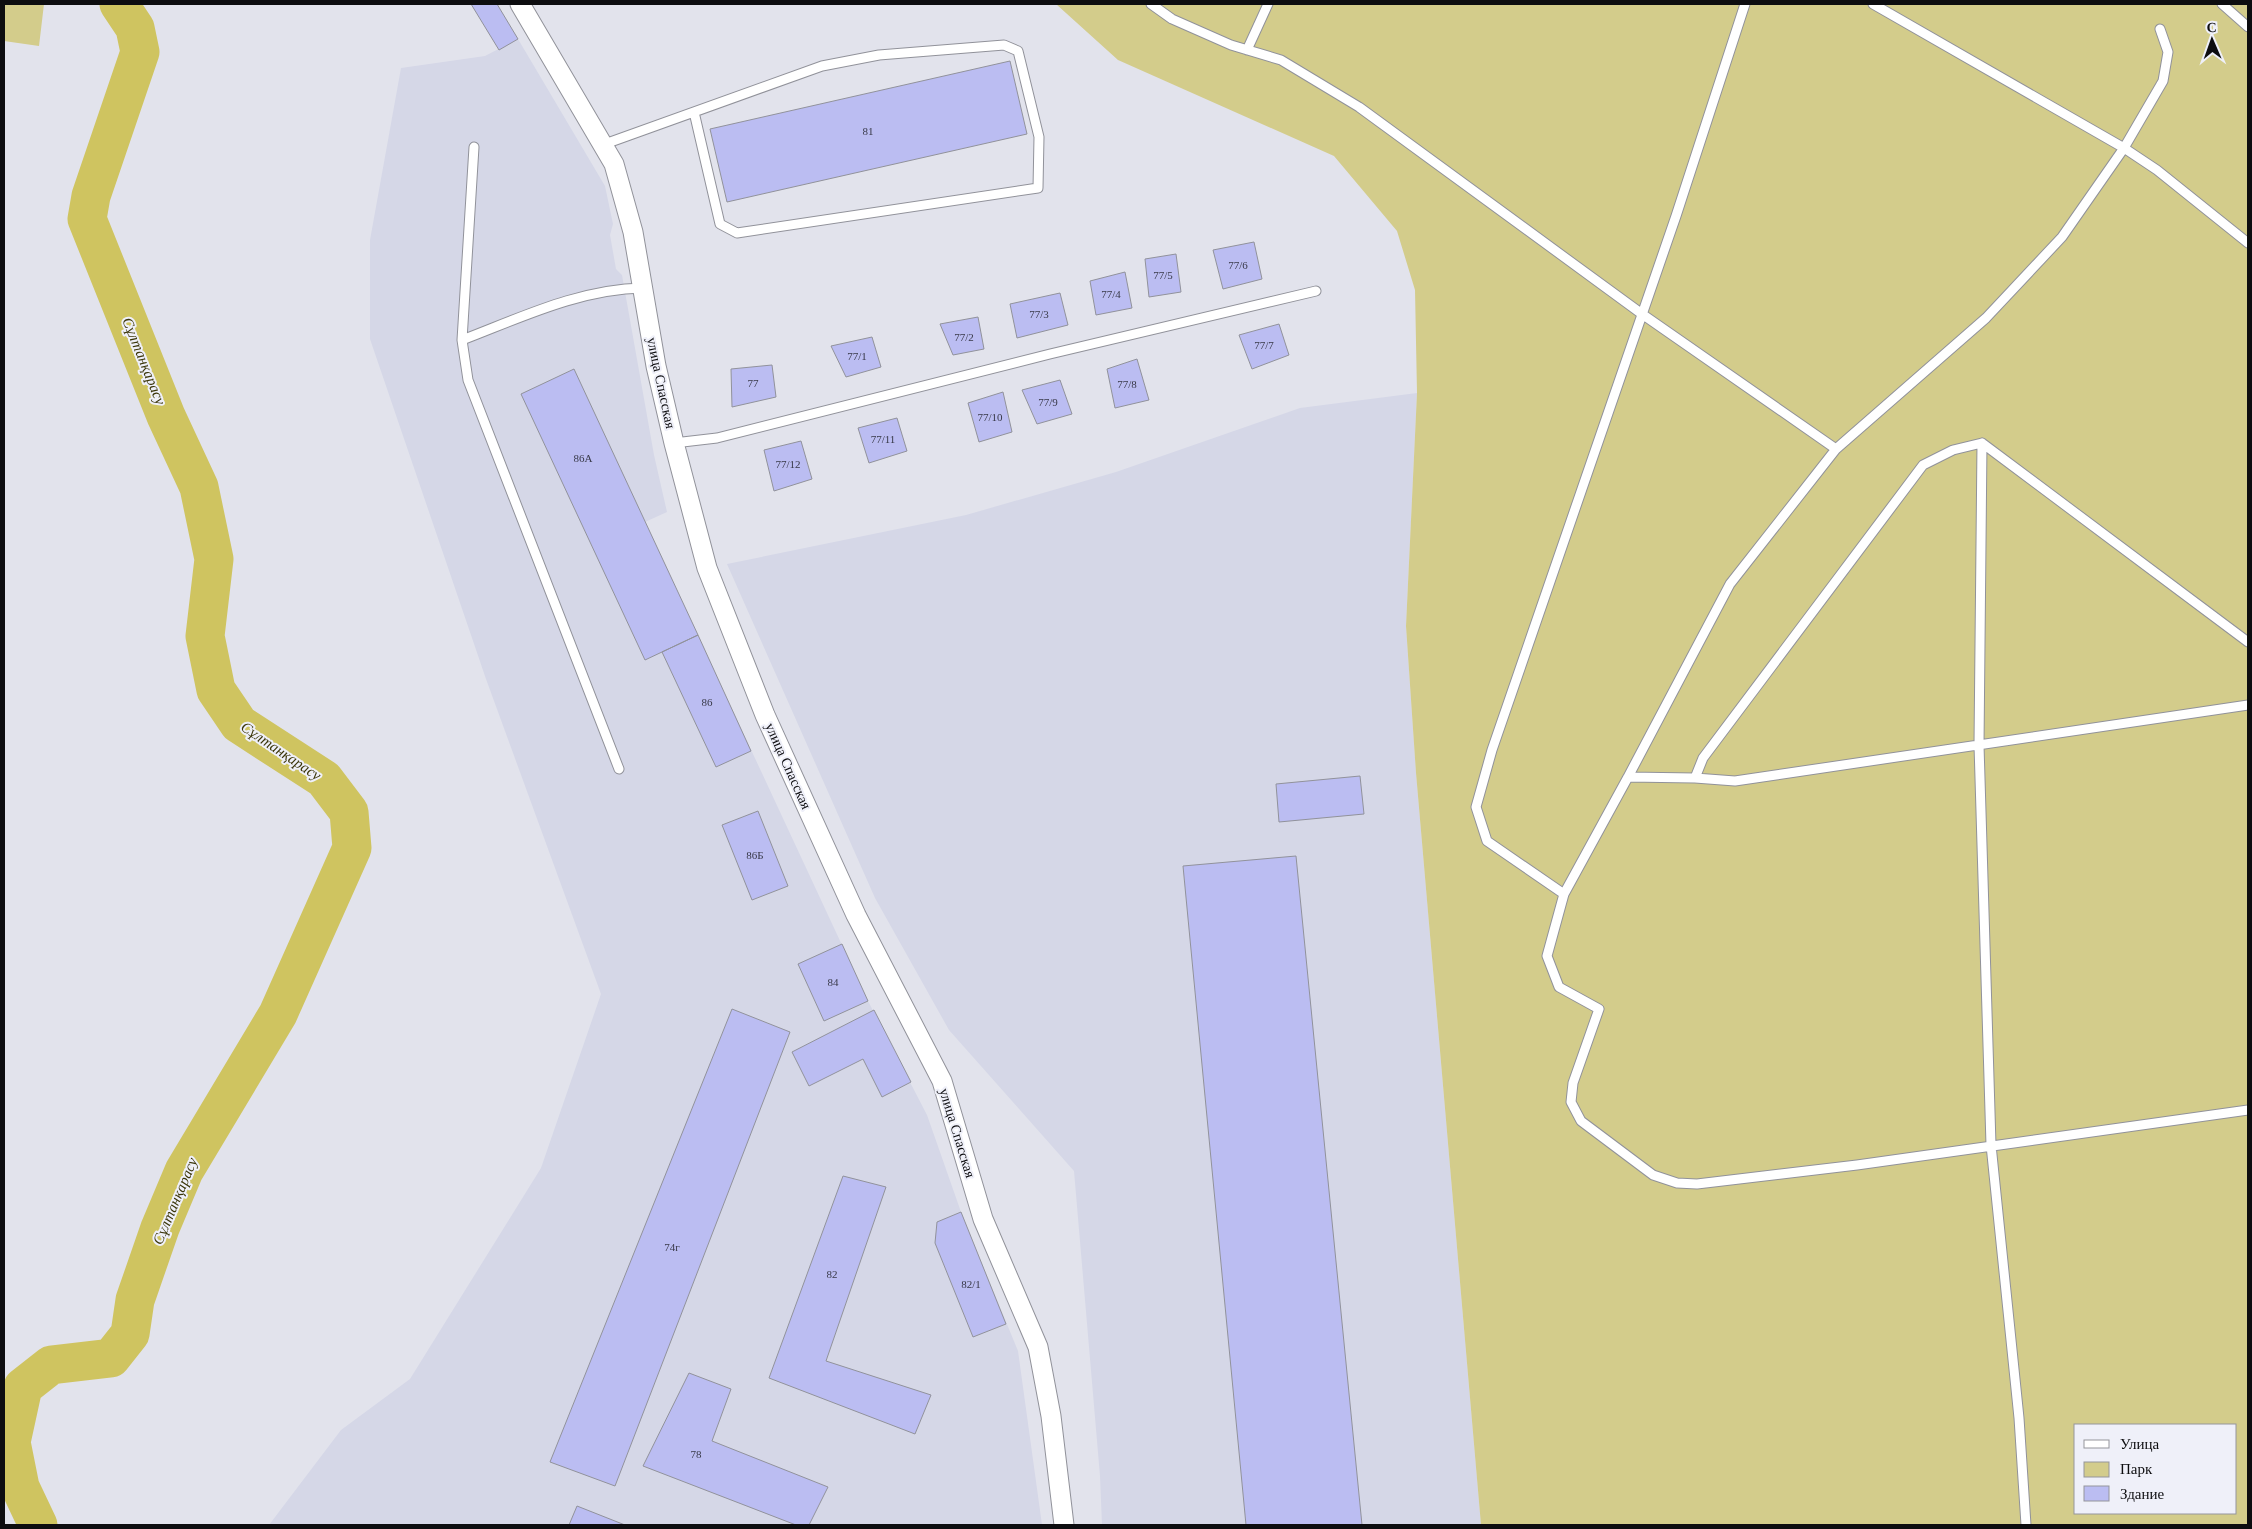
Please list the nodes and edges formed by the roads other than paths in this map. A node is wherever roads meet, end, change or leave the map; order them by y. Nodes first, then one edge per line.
1 (520, 4) edge
2 (1151, 4) edge
3 (1268, 4) edge
4 (1745, 4) edge
5 (1873, 4) edge
6 (2222, 4) edge
7 (2248, 26) edge
8 (2160, 29) dead end
9 (1247, 50) junction
10 (694, 112) junction
11 (602, 145) junction
12 (474, 147) dead end
13 (2124, 148) junction
14 (2248, 243) edge
15 (643, 288) junction
16 (1316, 291) dead end
17 (1642, 314) junction
18 (462, 340) junction
19 (674, 443) junction
20 (1982, 443) junction
21 (1836, 449) junction
22 (2248, 642) edge
23 (2248, 705) edge
24 (1979, 745) junction
25 (619, 769) dead end
26 (1628, 777) junction
27 (1695, 778) junction
28 (1564, 894) junction
29 (2248, 1110) edge
30 (1991, 1145) junction
31 (1064, 1525) edge
32 (2026, 1525) edge

1 - 11 street, улица Спасская
2 - 9 lane
3 - 9 lane
4 - 17 lane
5 - 13 lane
6 - 7 lane
8 - 13 lane
9 - 17 lane
10 - 10 lane
10 - 11 lane
11 - 15 street, улица Спасская
12 - 18 lane
13 - 14 lane
13 - 21 lane
15 - 18 lane
15 - 19 street, улица Спасская
16 - 19 lane
17 - 21 lane
17 - 28 lane
18 - 25 lane
19 - 31 street, улица Спасская
20 - 22 lane
20 - 24 lane
20 - 27 lane
21 - 26 lane
23 - 24 lane
24 - 27 lane
24 - 30 lane
26 - 27 lane
26 - 28 lane
28 - 30 lane
29 - 30 lane
30 - 32 lane

